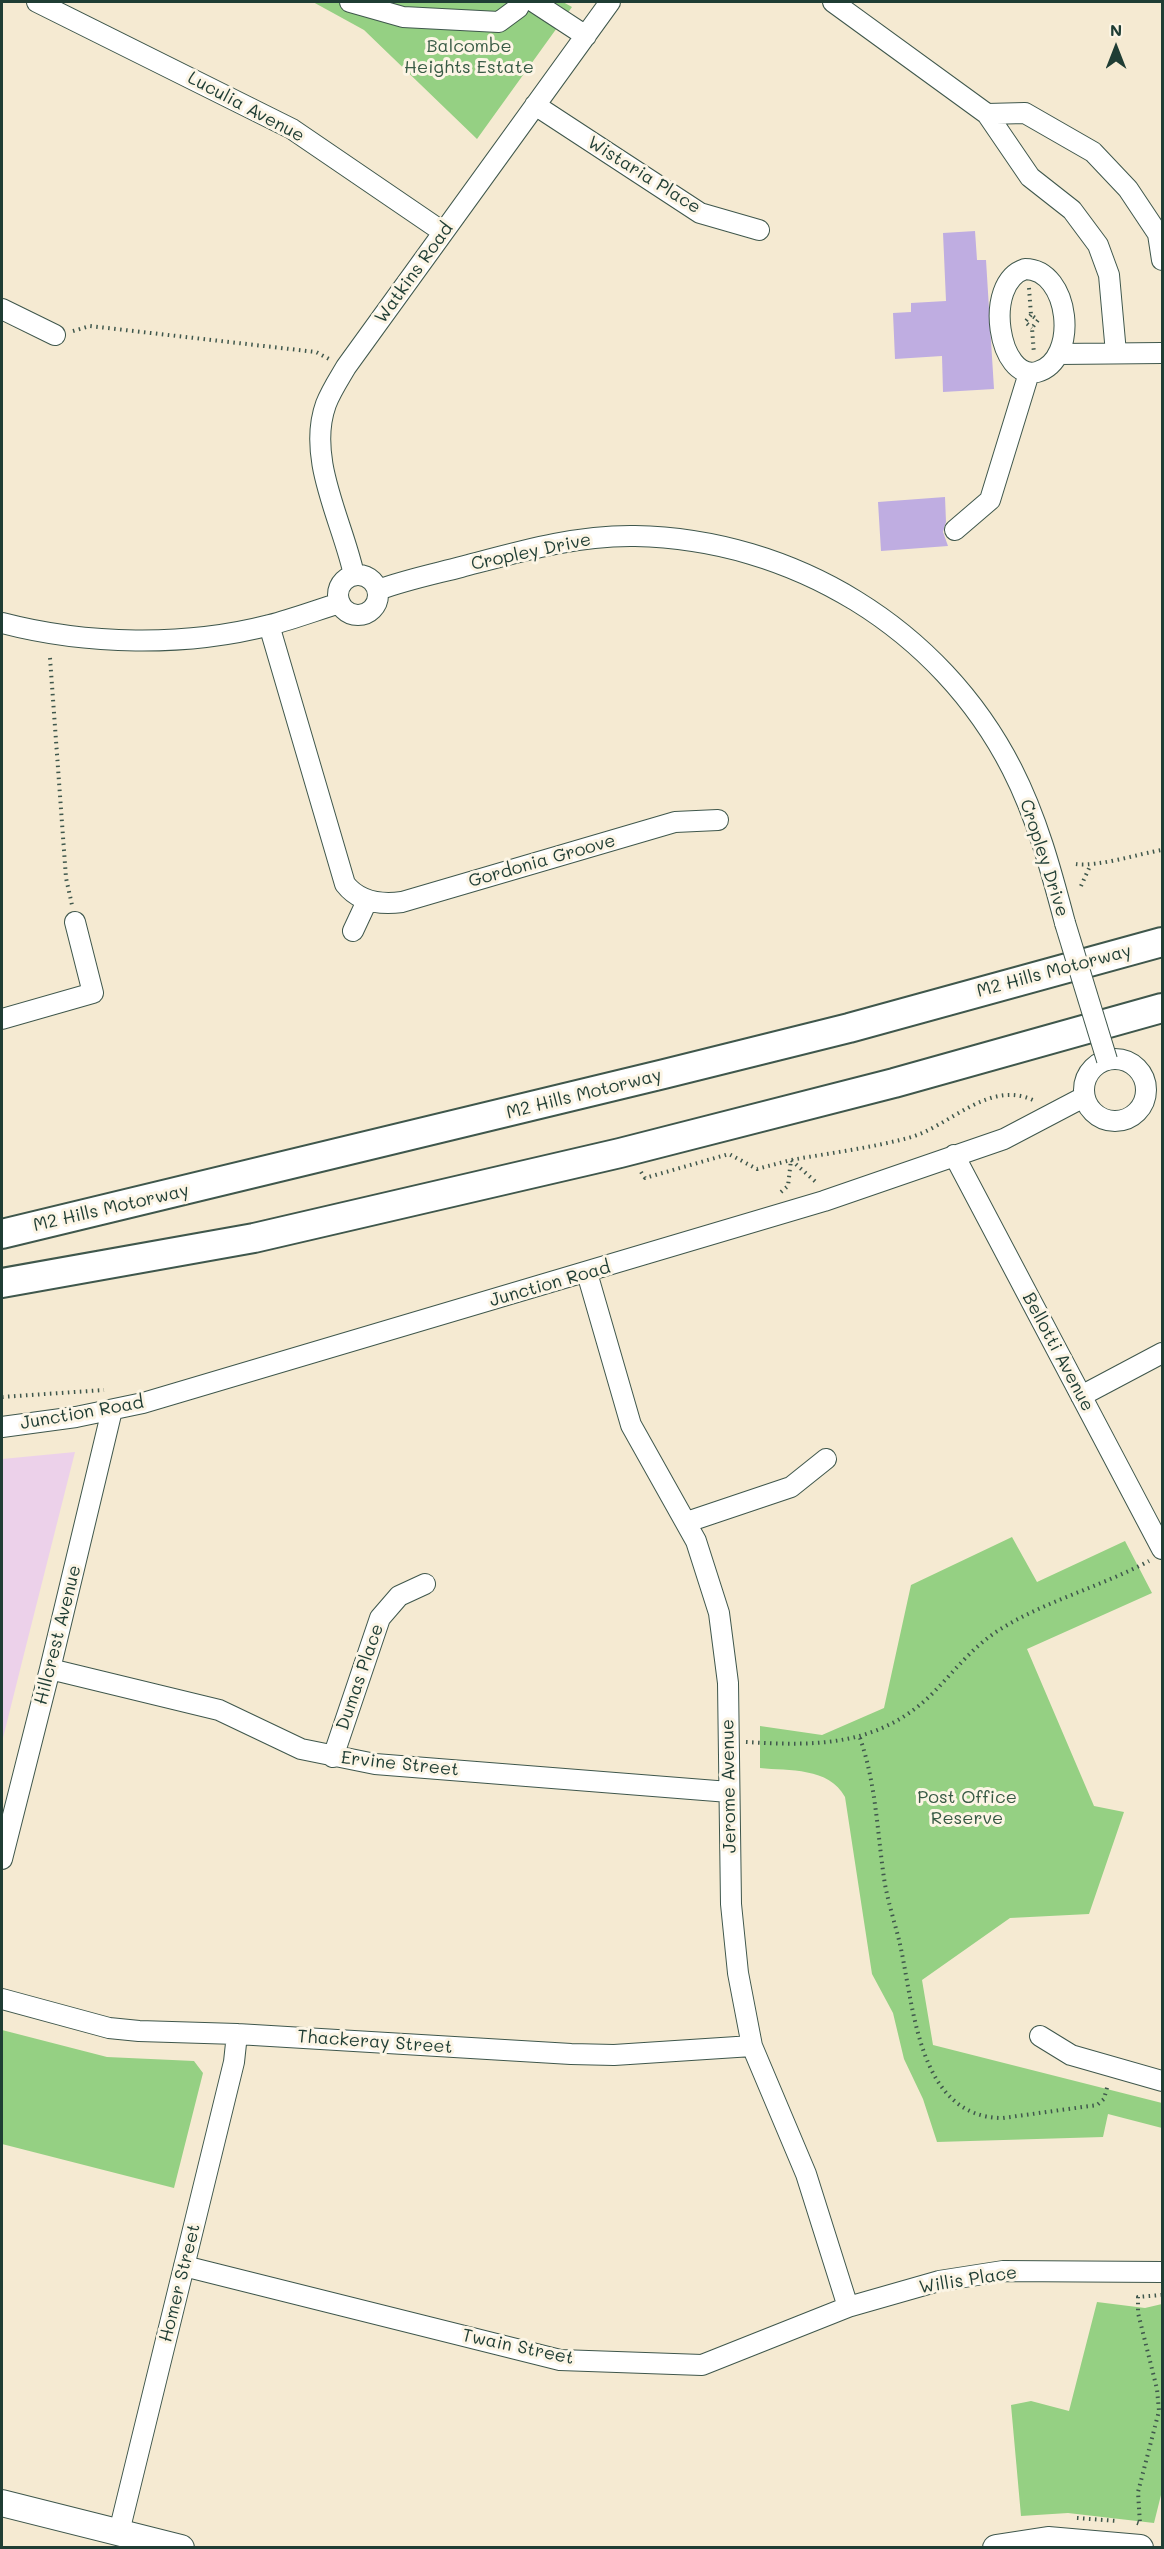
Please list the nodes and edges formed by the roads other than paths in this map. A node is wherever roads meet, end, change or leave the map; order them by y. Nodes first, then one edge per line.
1 (37, 2) edge
2 (350, 2) edge
3 (521, 2) edge
4 (534, 2) edge
5 (610, 2) edge
6 (833, 2) edge
7 (586, 36) junction
8 (535, 105) junction
9 (987, 114) junction
10 (759, 230) dead end
11 (443, 232) junction
12 (1162, 260) edge
13 (2, 309) edge
14 (55, 335) road end
15 (1116, 353) junction
16 (1162, 353) edge
17 (1059, 354) junction
18 (1032, 372) junction
19 (955, 530) dead end
20 (354, 575) junction
21 (378, 590) junction
22 (340, 603) junction
23 (2, 623) edge
24 (269, 626) junction
25 (718, 820) dead end
26 (367, 901) junction
27 (75, 922) road end
28 (353, 931) dead end
29 (1162, 942) edge
30 (1162, 1008) edge
31 (2, 1019) edge
32 (1107, 1060) junction
33 (1154, 1080) edge
34 (1084, 1097) junction
35 (954, 1155) junction
36 (2, 1234) edge
37 (587, 1273) junction
38 (2, 1283) edge
39 (1162, 1353) edge
40 (1081, 1396) junction
41 (112, 1410) junction
42 (2, 1427) edge
43 (826, 1459) dead end
44 (687, 1522) junction
45 (1162, 1549) edge
46 (425, 1584) dead end
47 (50, 1669) junction
48 (333, 1757) junction
49 (729, 1792) junction
50 (2, 1859) edge
51 (2, 1999) edge
52 (237, 2034) junction
53 (1040, 2036) dead end
54 (752, 2046) junction
55 (1162, 2080) edge
56 (184, 2266) junction
57 (1162, 2272) edge
58 (848, 2307) junction
59 (2, 2503) edge
60 (119, 2532) junction
61 (1130, 2541) edge
62 (181, 2547) edge
63 (996, 2547) edge

1 - 11 street, Luculia Avenue
2 - 3 street
4 - 7 street
5 - 7 street, Watkins Road
6 - 9 street
7 - 8 street, Watkins Road
8 - 10 street, Wistaria Place
8 - 11 street, Watkins Road
9 - 12 street
9 - 15 street
11 - 20 street, Watkins Road
13 - 14 street
15 - 16 street
15 - 17 street
17 - 18 street
17 - 18 street
18 - 19 street
20 - 21 street
20 - 22 street
21 - 22 street
21 - 32 street, Cropley Drive, bridge
22 - 24 street
23 - 24 street
24 - 26 street
25 - 26 street, Gordonia Groove
26 - 28 street
27 - 31 street
29 - 36 highway, M2 Hills Motorway
30 - 38 highway
32 - 33 street
32 - 34 street
33 - 34 street
34 - 35 street, Junction Road
35 - 37 street, Junction Road
35 - 40 street, Bellotti Avenue
37 - 41 street, Junction Road
37 - 44 street, Jerome Avenue
39 - 40 street
40 - 45 street, Bellotti Avenue
41 - 42 street, Junction Road
41 - 47 street, Hillcrest Avenue
43 - 44 street
44 - 49 street, Jerome Avenue
46 - 48 street, Dumas Place
47 - 48 street, Ervine Street
47 - 50 street, Hillcrest Avenue
48 - 49 street, Ervine Street
49 - 54 street, Jerome Avenue
51 - 52 street, Thackeray Street
52 - 54 street, Thackeray Street
52 - 56 street, Homer Street
53 - 55 street
54 - 58 street, Jerome Avenue
56 - 58 street, Twain Street
56 - 60 street, Homer Street
57 - 58 street, Willis Place
59 - 60 main road
60 - 62 main road
61 - 63 main road

